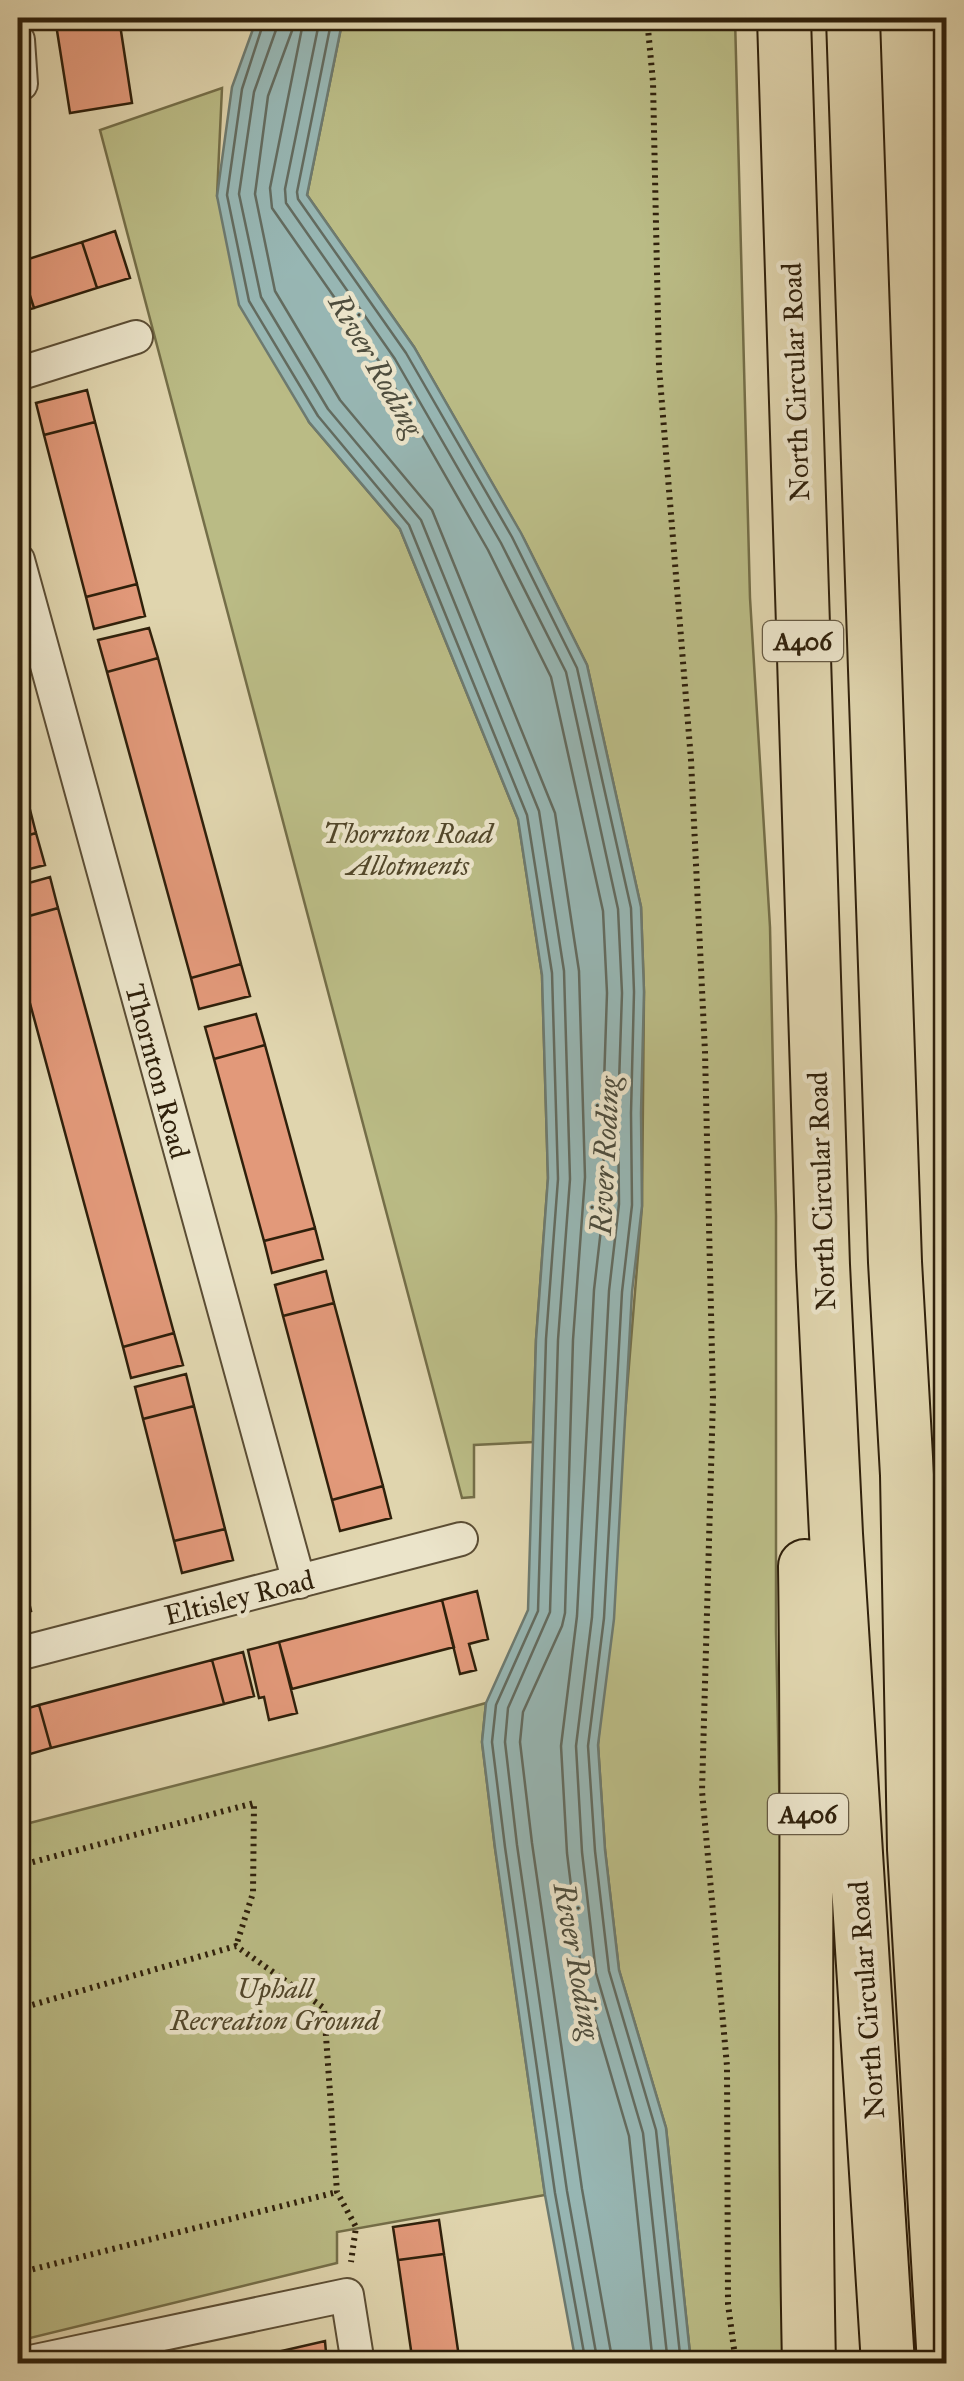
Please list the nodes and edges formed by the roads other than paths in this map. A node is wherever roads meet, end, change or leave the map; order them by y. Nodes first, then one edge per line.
1 (784, 18) edge
2 (853, 18) edge
3 (18, 40) edge
4 (19, 84) edge
5 (136, 337) dead end
6 (18, 374) edge
7 (18, 560) edge
8 (823, 1265) junction
9 (906, 1475) junction
10 (461, 1539) dead end
11 (299, 1582) junction
12 (18, 1654) edge
13 (946, 1790) edge
14 (21, 2364) edge
15 (358, 2364) edge
16 (810, 2364) edge
17 (888, 2364) edge
18 (944, 2364) edge

1 - 8 highway, North Circular Road / A406
2 - 9 highway, North Circular Road / A406
3 - 4 street
5 - 6 street
7 - 11 street, Thornton Road
8 - 16 highway, A406
8 - 17 highway, North Circular Road / A406
9 - 13 highway, A406
9 - 18 highway, North Circular Road / A406
10 - 11 street, Eltisley Road
11 - 12 street, Eltisley Road
14 - 15 street

